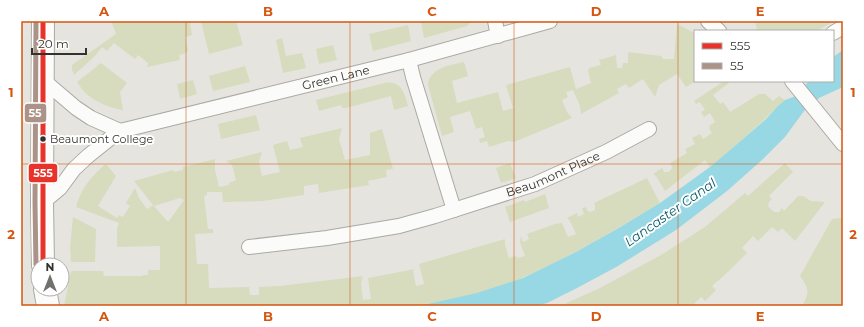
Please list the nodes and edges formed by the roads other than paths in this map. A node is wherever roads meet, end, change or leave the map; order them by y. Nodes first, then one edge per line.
1 (42, 21) edge
2 (495, 21) edge
3 (550, 21) edge
4 (708, 21) edge
5 (843, 27) edge
6 (718, 30) edge
7 (834, 32) edge
8 (498, 36) junction
9 (409, 60) junction
10 (42, 79) junction
11 (793, 82) edge
12 (649, 130) dead end
13 (120, 131) junction
14 (843, 144) edge
15 (42, 203) junction
16 (454, 210) junction
17 (249, 248) dead end
18 (43, 257) edge

1 - 10 main road
2 - 8 street
3 - 8 street, Green Lane
4 - 6 street
5 - 7 street
8 - 9 street, Green Lane
9 - 13 street, Green Lane
9 - 16 street
10 - 13 street
10 - 15 main road
11 - 14 street
12 - 16 street, Beaumont Place
13 - 15 street, Green Lane
15 - 18 main road
16 - 17 street, Beaumont Place

